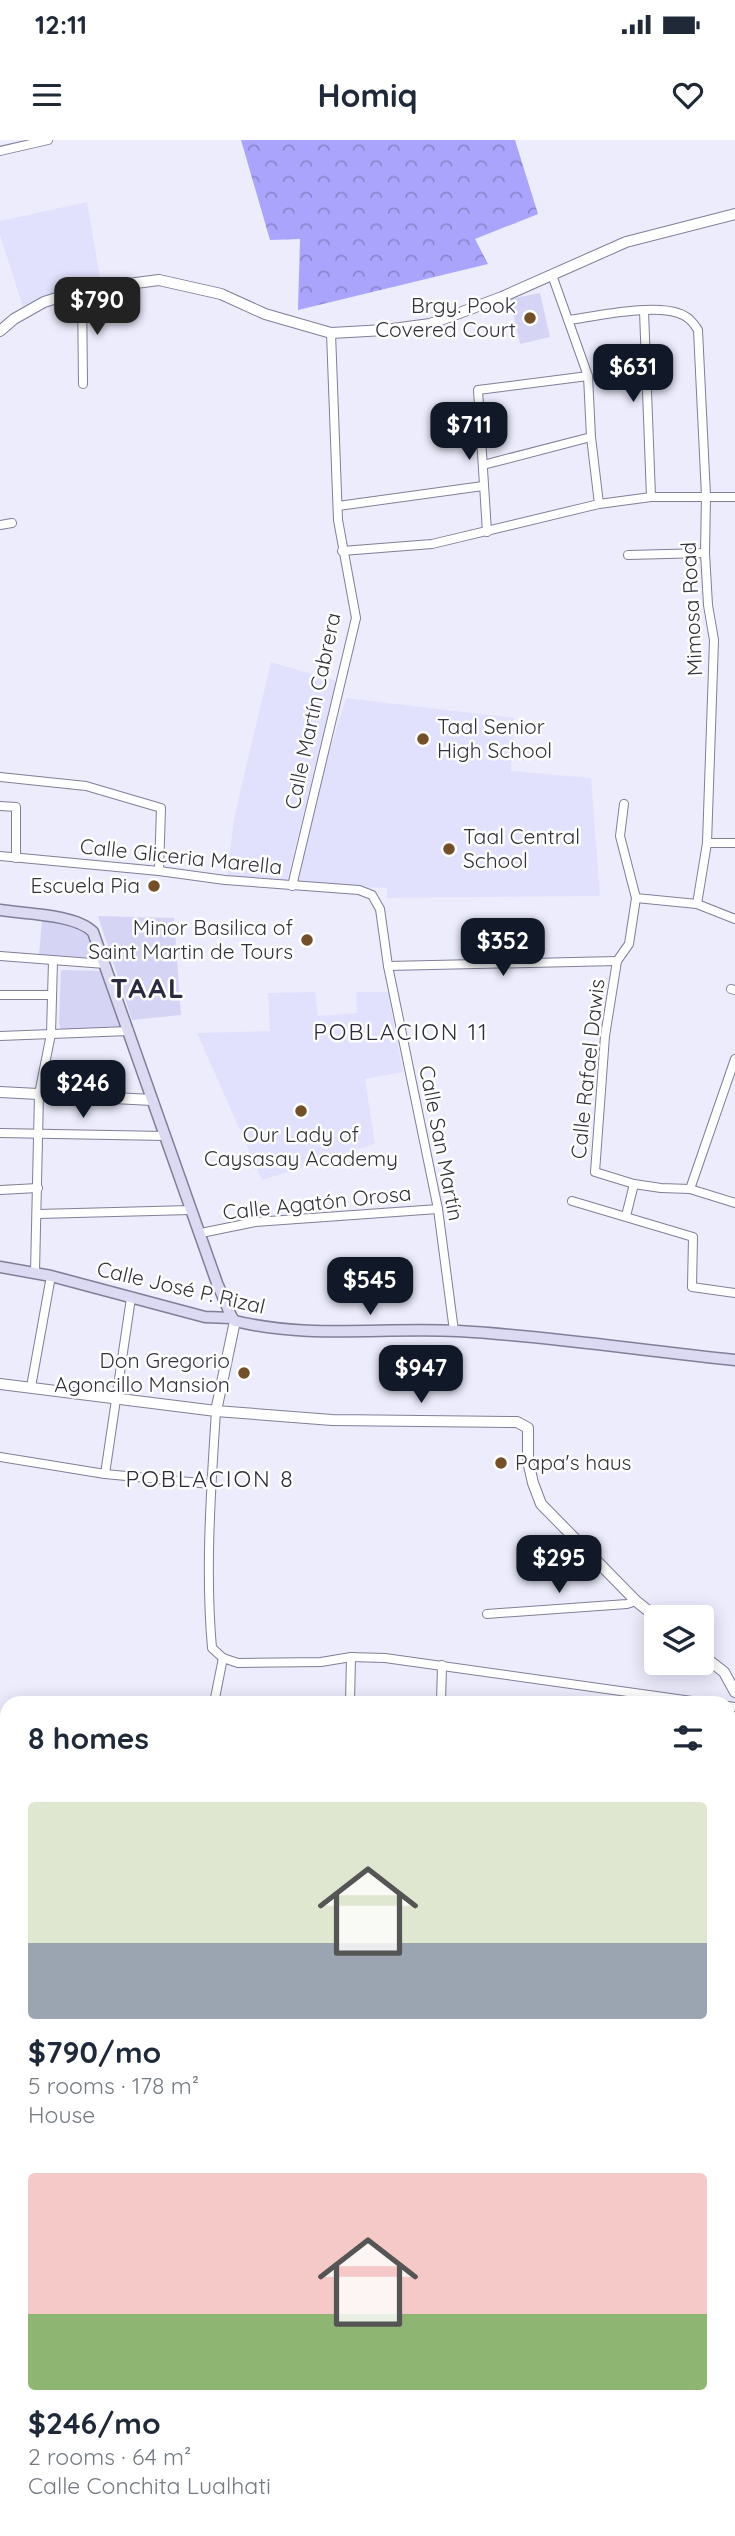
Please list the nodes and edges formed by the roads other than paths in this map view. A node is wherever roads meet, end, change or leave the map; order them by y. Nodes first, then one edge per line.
1 (48, 140) edge
2 (0, 151) edge
3 (735, 214) edge
4 (552, 275) junction
5 (82, 290) junction
6 (644, 311) junction
7 (569, 320) junction
8 (0, 331) edge
9 (331, 333) junction
10 (588, 376) junction
11 (83, 384) dead end
12 (591, 437) junction
13 (483, 465) junction
14 (483, 486) junction
15 (706, 496) junction
16 (651, 497) junction
17 (735, 497) edge
18 (598, 504) junction
19 (338, 506) junction
20 (12, 523) dead end
21 (0, 525) edge
22 (487, 532) junction
23 (342, 551) junction
24 (705, 553) junction
25 (628, 555) dead end
26 (0, 777) edge
27 (624, 804) dead end
28 (0, 806) edge
29 (707, 843) junction
30 (735, 843) edge
31 (0, 856) edge
32 (16, 858) junction
33 (159, 871) junction
34 (292, 886) junction
35 (359, 890) joint
36 (636, 898) junction
37 (697, 904) junction
38 (0, 910) edge
39 (735, 919) edge
40 (0, 956) edge
41 (53, 961) junction
42 (617, 961) junction
43 (105, 964) junction
44 (388, 966) junction
45 (0, 995) edge
46 (52, 995) junction
47 (129, 1031) junction
48 (51, 1034) junction
49 (0, 1035) edge
50 (735, 1059) edge
51 (0, 1092) edge
52 (39, 1094) junction
53 (152, 1100) junction
54 (0, 1133) edge
55 (39, 1134) junction
56 (165, 1136) junction
57 (634, 1184) junction
58 (38, 1188) junction
59 (690, 1189) junction
60 (0, 1190) edge
61 (572, 1201) dead end
62 (735, 1203) edge
63 (438, 1209) junction
64 (191, 1210) junction
65 (38, 1214) junction
66 (626, 1216) junction
67 (201, 1233) junction
68 (0, 1267) edge
69 (35, 1272) junction
70 (51, 1276) junction
71 (735, 1293) edge
72 (131, 1298) junction
73 (233, 1320) junction
74 (454, 1331) junction
75 (735, 1360) edge
76 (0, 1384) edge
77 (31, 1387) junction
78 (117, 1399) junction
79 (216, 1411) junction
80 (0, 1457) edge
81 (105, 1474) junction
82 (211, 1484) junction
83 (636, 1601) junction
84 (644, 1607) edge
85 (487, 1614) dead end
86 (351, 1657) junction
87 (223, 1658) junction
88 (714, 1664) edge
89 (442, 1665) junction
90 (734, 1688) edge
91 (215, 1696) edge
92 (350, 1696) edge
93 (441, 1696) edge
94 (657, 1696) edge

1 - 2 street
3 - 4 street
4 - 7 street
4 - 9 street
5 - 8 street
5 - 9 street
5 - 11 street
6 - 7 street
6 - 15 street, Mimosa Road
6 - 16 street
7 - 10 street
9 - 19 street, Calle Martín Cabrera
10 - 12 street
10 - 13 street
12 - 13 street
12 - 18 street
13 - 14 street
14 - 19 street
14 - 22 street
15 - 16 street
15 - 17 street
15 - 24 street, Mimosa Road
16 - 18 street
18 - 22 street
19 - 23 street, Calle Martín Cabrera
20 - 21 street
22 - 23 street
23 - 34 street, Calle Martín Cabrera
24 - 25 street
24 - 29 street, Mimosa Road
26 - 33 street
27 - 36 street
28 - 32 street
29 - 30 street
29 - 37 street, Mimosa Road
31 - 32 street, Calle Gliceria Marella
32 - 33 street, Calle Gliceria Marella
33 - 34 street, Calle Gliceria Marella
34 - 35 street, Calle Gliceria Marella
35 - 44 street, Calle San Martín
36 - 37 street
36 - 42 street
37 - 39 street
38 - 43 main road
40 - 41 street
41 - 43 street
41 - 46 street
42 - 44 street, Calle Rafael Dawis
42 - 57 street, Calle Rafael Dawis
43 - 47 main road
44 - 63 street, Calle San Martín
45 - 46 street
46 - 48 street
47 - 48 street
47 - 53 main road
48 - 49 street
48 - 52 street
50 - 59 street
51 - 52 street
52 - 53 street
52 - 55 street
53 - 56 main road
54 - 55 street
55 - 56 street
55 - 58 street
56 - 64 main road
57 - 59 street, Calle Rafael Dawis
57 - 66 street
58 - 60 street
58 - 65 street
59 - 62 street, Calle Rafael Dawis
61 - 66 street
63 - 67 street, Calle Agatón Orosa
63 - 74 street, Calle San Martín
64 - 65 street
64 - 67 main road
65 - 69 street
66 - 71 street
67 - 73 main road
68 - 69 main road, Calle José P. Rizal
69 - 70 main road, Calle José P. Rizal
70 - 72 main road, Calle José P. Rizal
70 - 77 street
72 - 73 main road, Calle José P. Rizal
72 - 78 street
73 - 74 main road, Calle José P. Rizal
73 - 79 street
74 - 75 main road, Calle José P. Rizal
76 - 77 street
77 - 78 street
78 - 79 street
78 - 81 street
79 - 82 street
79 - 83 street
80 - 81 street
81 - 82 street
82 - 87 street
83 - 84 street
83 - 85 street
86 - 87 street
86 - 89 street
86 - 92 street
87 - 91 street
88 - 90 street
89 - 93 street
89 - 94 street

